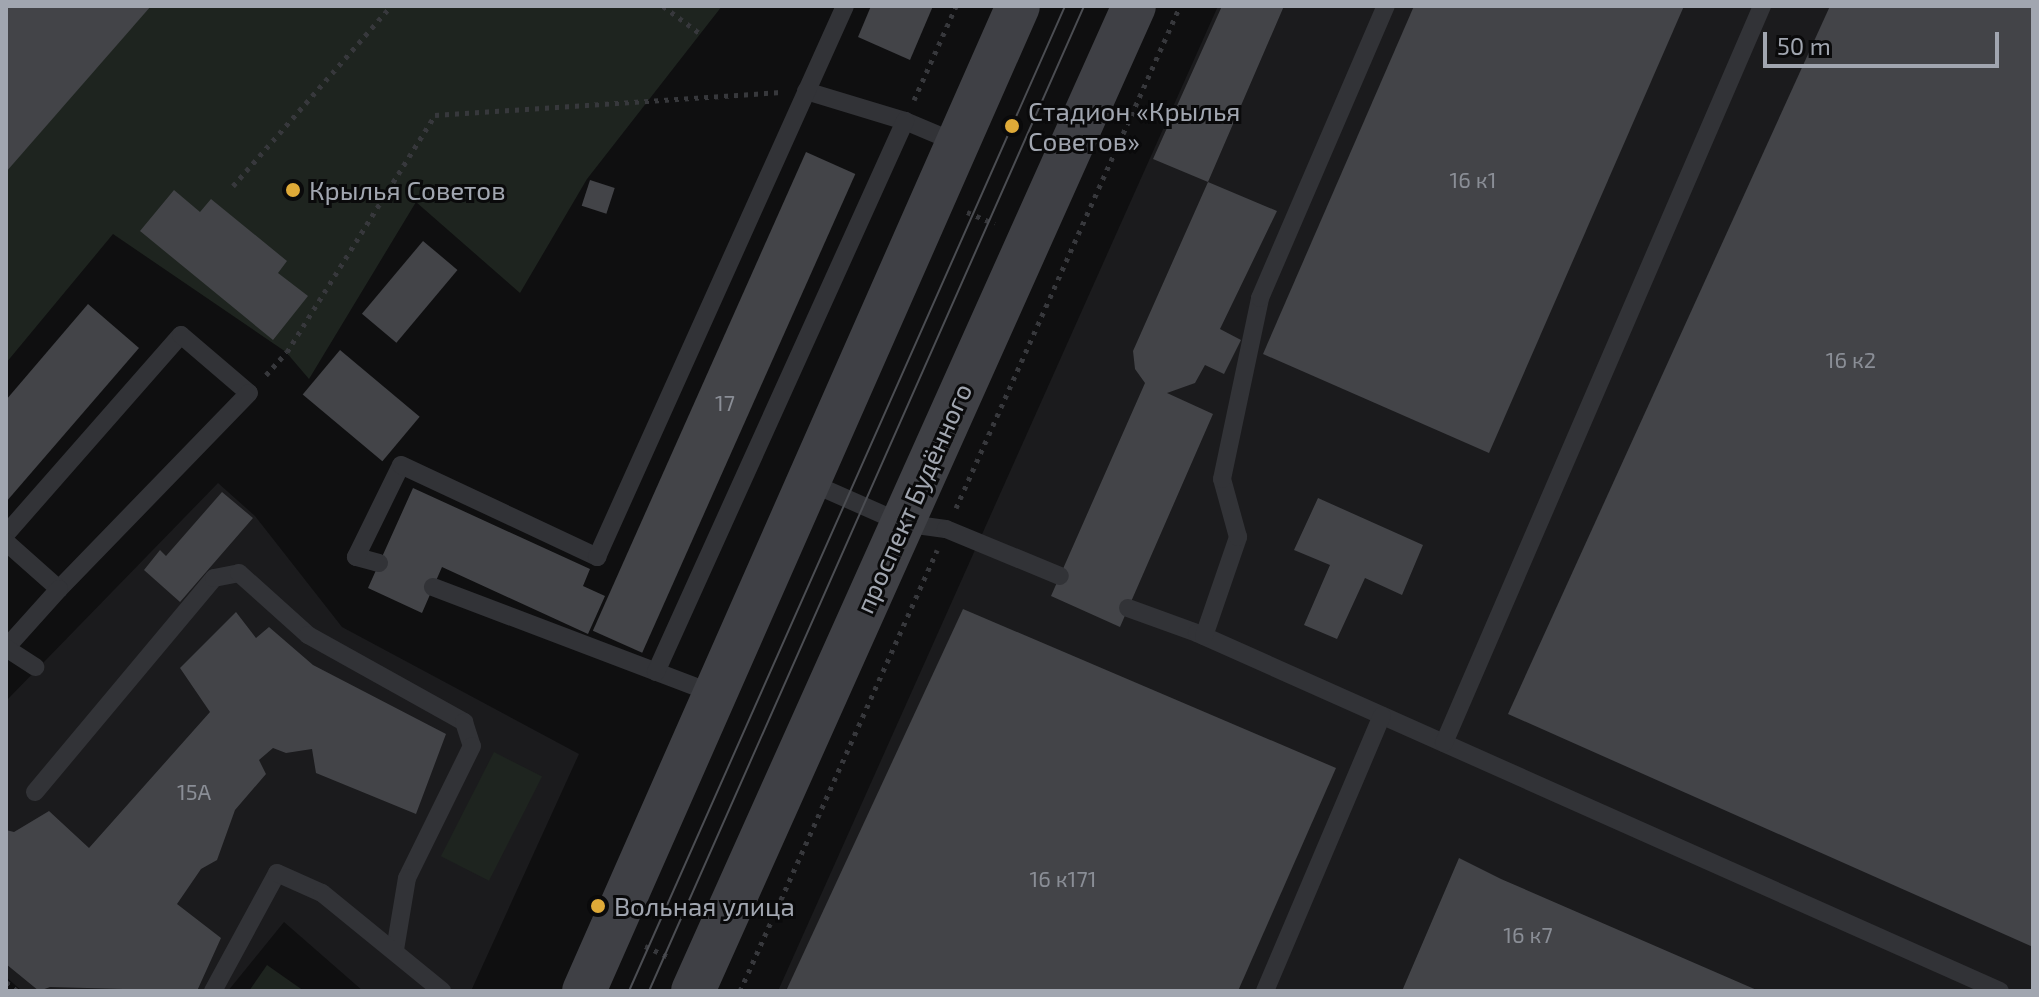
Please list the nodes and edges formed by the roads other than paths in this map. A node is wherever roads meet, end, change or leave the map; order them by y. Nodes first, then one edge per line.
1 (845, 6) edge
2 (1018, 6) edge
3 (1134, 6) edge
4 (1386, 6) edge
5 (1762, 6) edge
6 (806, 91) junction
7 (905, 121) junction
8 (957, 143) junction
9 (808, 482) junction
10 (902, 523) junction
11 (6, 534) edge
12 (6, 542) edge
13 (379, 563) dead end
14 (1060, 576) dead end
15 (433, 587) dead end
16 (59, 589) junction
17 (1128, 608) dead end
18 (1204, 636) junction
19 (35, 667) dead end
20 (656, 672) junction
21 (714, 694) junction
22 (1382, 716) junction
23 (1444, 743) junction
24 (35, 792) dead end
25 (395, 950) junction
26 (683, 975) edge
27 (213, 991) edge
28 (442, 991) edge
29 (584, 991) edge
30 (1265, 991) edge
31 (2000, 991) edge

1 - 6 lane
2 - 8 main road
3 - 10 main road, проспект Будённого
4 - 18 lane
5 - 23 lane
6 - 7 lane
6 - 13 lane
7 - 8 lane
7 - 20 lane
8 - 9 main road
9 - 10 lane
9 - 21 main road
10 - 14 lane
10 - 26 main road, проспект Будённого
11 - 16 lane
12 - 16 lane
15 - 20 lane
16 - 19 lane
17 - 18 lane
18 - 22 lane
20 - 21 lane
21 - 29 main road
22 - 23 lane
22 - 30 lane
23 - 31 lane
24 - 25 lane
25 - 27 lane
25 - 28 lane

